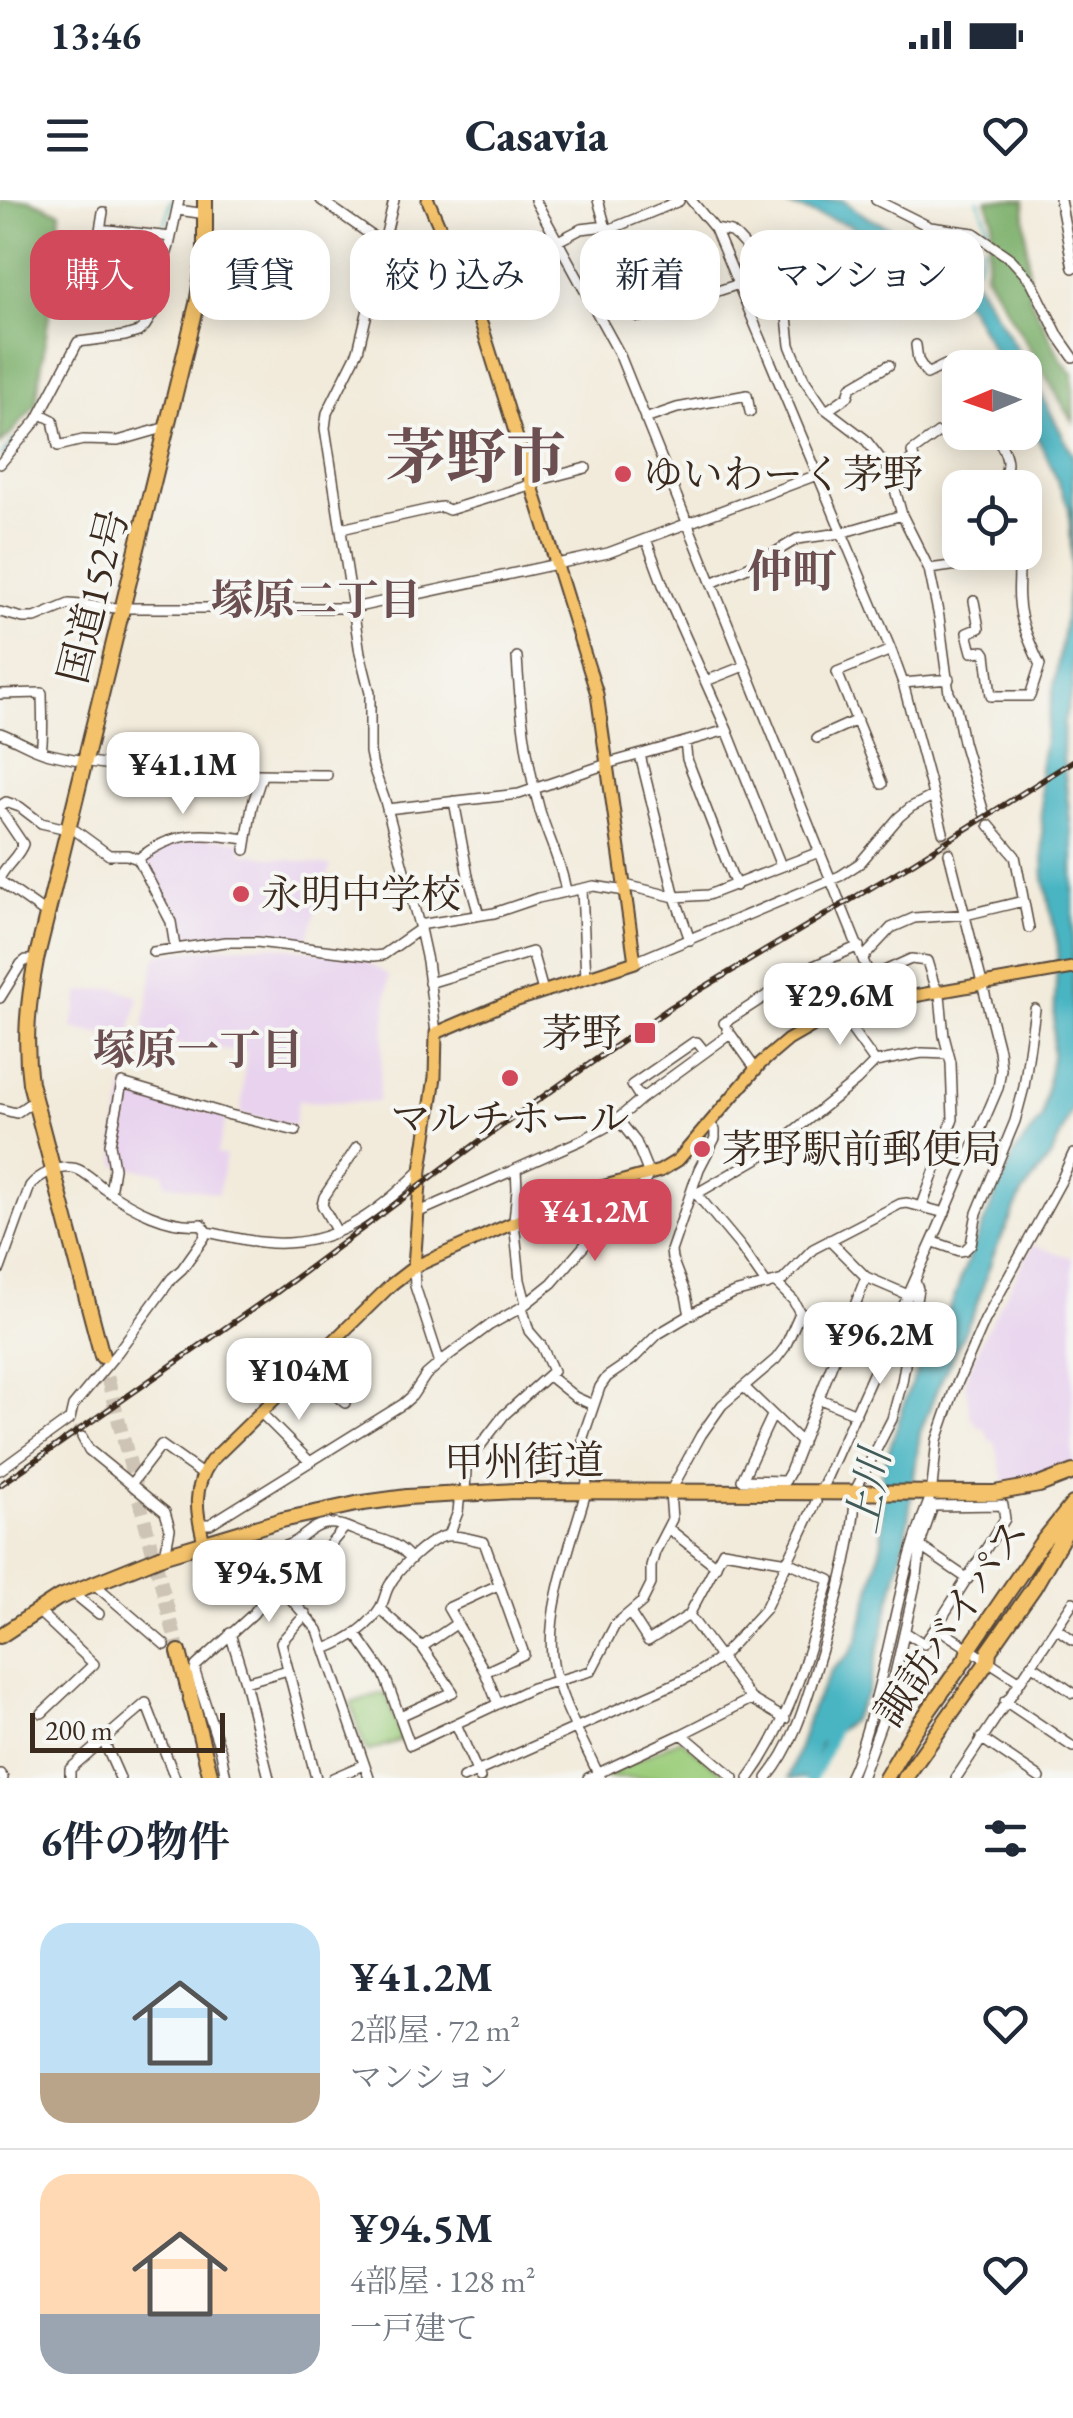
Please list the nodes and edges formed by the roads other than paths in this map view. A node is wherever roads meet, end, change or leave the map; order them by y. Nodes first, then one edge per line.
1 (321, 200) edge
2 (394, 200) edge
3 (428, 200) edge
4 (535, 200) edge
5 (598, 200) edge
6 (679, 200) edge
7 (691, 200) edge
8 (876, 200) edge
9 (1070, 200) edge
10 (1061, 201) edge
11 (178, 205) edge
12 (205, 207) edge
13 (103, 212) dead end
14 (607, 228) junction
15 (100, 229) joint
16 (715, 229) junction
17 (109, 230) edge
18 (364, 230) edge
19 (388, 230) edge
20 (551, 230) edge
21 (170, 237) edge
22 (560, 241) edge
23 (560, 246) edge
24 (1072, 252) edge
25 (1073, 268) edge
26 (580, 283) edge
27 (739, 284) junction
28 (720, 290) edge
29 (149, 320) edge
30 (366, 320) edge
31 (600, 320) edge
32 (916, 345) dead end
33 (1073, 356) edge
34 (889, 365) dead end
35 (942, 366) edge
36 (804, 379) junction
37 (780, 386) junction
38 (828, 410) junction
39 (750, 412) dead end
40 (42, 414) junction
41 (645, 419) junction
42 (167, 427) junction
43 (938, 433) dead end
44 (0, 464) edge
45 (586, 468) dead end
46 (890, 471) junction
47 (818, 475) junction
48 (532, 483) junction
49 (902, 515) junction
50 (687, 523) junction
51 (341, 529) junction
52 (841, 533) junction
53 (646, 539) junction
54 (558, 565) junction
55 (942, 567) edge
56 (929, 569) junction
57 (1018, 570) edge
58 (712, 583) junction
59 (974, 601) dead end
60 (124, 608) junction
61 (353, 608) junction
62 (0, 612) edge
63 (891, 650) junction
64 (517, 658) dead end
65 (744, 666) junction
66 (949, 679) junction
67 (706, 681) junction
68 (903, 683) junction
69 (0, 694) edge
70 (858, 720) junction
71 (726, 730) junction
72 (0, 733) edge
73 (817, 738) dead end
74 (685, 742) junction
75 (40, 751) junction
76 (640, 755) junction
77 (86, 760) junction
78 (608, 764) junction
79 (262, 774) junction
80 (327, 775) dead end
81 (882, 784) dead end
82 (535, 789) junction
83 (934, 796) junction
84 (454, 802) junction
85 (0, 808) edge
86 (387, 810) junction
87 (984, 813) dead end
88 (989, 825) dead end
89 (70, 829) junction
90 (943, 832) tunnel mouth
91 (819, 852) junction
92 (949, 854) tunnel mouth
93 (138, 859) junction
94 (781, 866) junction
95 (0, 879) edge
96 (831, 880) junction
97 (736, 886) junction
98 (625, 888) junction
99 (582, 889) junction
100 (566, 892) junction
101 (676, 897) junction
102 (1024, 900) junction
103 (48, 914) junction
104 (964, 914) junction
105 (480, 915) junction
106 (420, 927) junction
107 (1029, 928) dead end
108 (690, 940) junction
109 (859, 946) junction
110 (175, 948) junction
111 (152, 952) dead end
112 (864, 958) junction
113 (40, 960) junction
114 (635, 962) junction
115 (1073, 968) edge
116 (871, 977) junction
117 (586, 979) junction
118 (983, 982) junction
119 (429, 983) junction
120 (543, 990) junction
121 (937, 991) junction
122 (0, 998) edge
123 (880, 1002) junction
124 (1035, 1009) dead end
125 (839, 1012) junction
126 (436, 1033) junction
127 (730, 1034) junction
128 (705, 1052) junction
129 (947, 1054) junction
130 (875, 1062) junction
131 (756, 1068) junction
132 (641, 1099) junction
133 (35, 1100) junction
134 (0, 1109) edge
135 (617, 1118) junction
136 (709, 1124) junction
137 (296, 1130) dead end
138 (357, 1146) dead end
139 (1073, 1154) edge
140 (516, 1168) junction
141 (54, 1170) junction
142 (421, 1170) junction
143 (649, 1174) junction
144 (694, 1192) junction
145 (110, 1193) junction
146 (922, 1206) junction
147 (419, 1212) junction
148 (944, 1214) junction
149 (514, 1222) junction
150 (206, 1232) junction
151 (337, 1232) junction
152 (829, 1240) junction
153 (937, 1243) dead end
154 (414, 1267) junction
155 (0, 1268) edge
156 (866, 1276) junction
157 (915, 1281) junction
158 (772, 1284) junction
159 (908, 1296) junction
160 (524, 1305) junction
161 (800, 1313) junction
162 (690, 1315) junction
163 (845, 1329) junction
164 (102, 1356) tunnel mouth
165 (440, 1363) junction
166 (304, 1369) junction
167 (549, 1376) junction
168 (744, 1388) junction
169 (820, 1399) junction
170 (345, 1403) dead end
171 (593, 1405) junction
172 (260, 1412) junction
173 (856, 1414) junction
174 (772, 1416) junction
175 (76, 1428) junction
176 (802, 1443) junction
177 (310, 1462) junction
178 (0, 1470) edge
179 (1073, 1472) edge
180 (202, 1474) junction
181 (131, 1484) junction
182 (822, 1488) dead end
183 (863, 1490) junction
184 (586, 1492) junction
185 (670, 1492) junction
186 (462, 1493) junction
187 (929, 1494) junction
188 (816, 1502) dead end
189 (854, 1502) dead end
190 (1073, 1504) edge
191 (1073, 1519) edge
192 (200, 1524) junction
193 (346, 1527) junction
194 (669, 1529) junction
195 (449, 1535) junction
196 (207, 1541) junction
197 (921, 1548) junction
198 (165, 1556) junction
199 (411, 1559) junction
200 (788, 1562) junction
201 (716, 1566) junction
202 (968, 1579) junction
203 (92, 1583) junction
204 (498, 1584) junction
205 (72, 1592) junction
206 (288, 1594) junction
207 (1073, 1602) edge
208 (380, 1609) junction
209 (38, 1612) junction
210 (630, 1613) junction
211 (99, 1614) dead end
212 (306, 1614) junction
213 (689, 1615) junction
214 (456, 1624) junction
215 (936, 1627) junction
216 (1056, 1628) junction
217 (230, 1632) junction
218 (905, 1632) junction
219 (356, 1634) junction
220 (0, 1636) edge
221 (1073, 1640) edge
222 (422, 1647) junction
223 (172, 1648) joint
224 (969, 1648) junction
225 (325, 1649) junction
226 (720, 1658) junction
227 (988, 1661) junction
228 (1031, 1664) junction
229 (288, 1670) junction
230 (485, 1672) junction
231 (558, 1681) junction
232 (1019, 1681) junction
233 (246, 1682) junction
234 (1073, 1692) edge
235 (750, 1698) junction
236 (1005, 1701) junction
237 (498, 1704) junction
238 (42, 1712) dead end
239 (400, 1716) junction
240 (785, 1719) junction
241 (456, 1724) junction
242 (577, 1728) junction
243 (682, 1734) junction
244 (981, 1738) junction
245 (104, 1742) junction
246 (1073, 1747) edge
247 (363, 1765) junction
248 (479, 1775) edge
249 (595, 1776) edge
250 (70, 1778) edge
251 (120, 1778) edge
252 (175, 1778) edge
253 (212, 1778) edge
254 (226, 1778) edge
255 (269, 1778) edge
256 (316, 1778) edge
257 (332, 1778) edge
258 (369, 1778) edge
259 (463, 1778) edge
260 (734, 1778) edge
261 (749, 1778) edge
262 (767, 1778) edge
263 (848, 1778) edge
264 (861, 1778) edge
265 (886, 1778) edge
266 (905, 1778) edge
267 (956, 1778) edge
268 (1040, 1778) edge

1 - 18 street
2 - 19 street
3 - 48 main road
4 - 20 street
5 - 14 street
6 - 14 street
7 - 16 street
8 - 33 street
9 - 10 street
10 - 24 street
11 - 12 street
11 - 21 street
12 - 42 highway, 国道152号
13 - 15 street
14 - 22 street
15 - 17 street
16 - 27 street
16 - 36 street
23 - 26 street
24 - 25 street
27 - 28 street
27 - 37 street
29 - 40 street
30 - 51 street
31 - 41 street
32 - 35 street
34 - 38 street
36 - 37 street
36 - 38 street
37 - 47 street
38 - 46 street
39 - 41 street
40 - 42 street
40 - 44 street
41 - 50 street
42 - 60 highway, 国道152号
43 - 46 street
45 - 48 street
46 - 49 street
47 - 50 street
47 - 52 street
48 - 51 street
48 - 54 main road
49 - 52 street
49 - 56 street
50 - 53 street
50 - 58 street
51 - 61 street
52 - 58 street
52 - 63 street
53 - 54 street
53 - 67 street
54 - 61 street
54 - 78 main road
55 - 56 street
56 - 66 street
57 - 59 street
58 - 65 street
60 - 61 street
60 - 62 street
60 - 77 highway, 国道152号
61 - 86 street
63 - 68 street
63 - 70 street
64 - 82 street
65 - 67 street
65 - 91 street
66 - 68 street
66 - 87 street
67 - 71 street
68 - 83 street
69 - 75 street
70 - 73 street
70 - 81 street
71 - 74 street
71 - 94 street
72 - 75 street
74 - 76 street
74 - 97 street
75 - 77 street
76 - 78 street
76 - 101 street
77 - 79 street
77 - 89 highway, 国道152号
78 - 82 street
78 - 98 main road
79 - 80 street
79 - 93 street
82 - 84 street
82 - 100 street
83 - 90 street
83 - 96 street
84 - 86 street
84 - 105 street
85 - 89 street
85 - 95 street
86 - 106 street
88 - 102 street
89 - 93 street
89 - 103 highway, 国道152号
91 - 94 street
91 - 96 street
92 - 104 street
93 - 110 street
94 - 97 street
95 - 103 street
96 - 108 street
96 - 109 street
97 - 101 street
98 - 99 street
98 - 101 street
98 - 114 main road
99 - 100 street
99 - 117 street
100 - 105 street
101 - 108 street
102 - 104 street
102 - 107 street
103 - 113 highway, 国道152号
104 - 112 street
104 - 118 street
105 - 106 street
106 - 110 street
106 - 119 street
108 - 114 street
109 - 112 street
109 - 127 street
110 - 111 street
112 - 116 street
113 - 122 street
113 - 133 highway, 国道152号
114 - 117 main road
115 - 118 main road
116 - 121 street
116 - 123 street
117 - 120 main road
118 - 121 main road
118 - 148 street
119 - 120 street
119 - 126 street
120 - 126 main road
121 - 123 main road
121 - 129 street
123 - 125 main road
124 - 153 street
125 - 130 street
125 - 131 main road
126 - 142 main road
127 - 128 street
127 - 131 street
128 - 132 street
128 - 132 street
129 - 130 street
129 - 146 street
130 - 144 street
131 - 136 main road
132 - 135 street
133 - 134 street
133 - 141 highway, 国道152号
135 - 140 street
135 - 143 street
136 - 143 main road
136 - 144 street
137 - 145 street
138 - 151 street
139 - 187 street
140 - 147 street
140 - 149 street
141 - 145 street
141 - 155 street
141 - 164 highway, 国道152号
142 - 147 main road
142 - 151 street
143 - 149 main road
143 - 160 street
144 - 158 street
144 - 162 street
145 - 150 street
146 - 148 street
146 - 152 street
147 - 154 main road
148 - 157 street
149 - 154 main road
149 - 160 street
150 - 151 street
150 - 175 street
152 - 156 street
152 - 158 street
154 - 165 street
154 - 166 main road
156 - 159 street
156 - 163 street
157 - 159 street
157 - 183 street
158 - 161 street
158 - 162 street
159 - 173 street
160 - 165 street
160 - 167 street
161 - 163 street
161 - 168 street
162 - 171 street
163 - 169 street
165 - 177 street
166 - 170 street
166 - 172 main road
167 - 171 street
167 - 186 street
168 - 174 street
168 - 185 street
169 - 173 street
169 - 176 street
171 - 184 street
172 - 177 street
172 - 180 main road
173 - 182 street
174 - 176 street
174 - 176 street
175 - 178 street
175 - 181 street
177 - 192 street
179 - 187 highway, 甲州街道
180 - 181 street
180 - 192 main road
181 - 198 street
183 - 185 highway, 甲州街道
183 - 187 highway, 甲州街道
184 - 185 highway, 甲州街道
184 - 186 highway, 甲州街道
184 - 231 street
185 - 194 street
186 - 195 street
186 - 196 highway, 甲州街道
187 - 263 street
188 - 200 street
189 - 262 street
190 - 224 highway, 諏訪バイパス
191 - 227 highway, 諏訪バイパス
192 - 196 main road
193 - 196 street
193 - 199 street
193 - 206 street
194 - 201 street
194 - 210 street
195 - 199 street
195 - 204 street
196 - 198 highway, 甲州街道
197 - 202 street
197 - 202 street
197 - 218 street
198 - 203 highway, 甲州街道
199 - 208 street
200 - 201 street
200 - 226 street
200 - 240 street
201 - 213 street
202 - 215 street
203 - 205 highway, 甲州街道
203 - 223 street
204 - 214 street
204 - 230 street
205 - 209 highway, 甲州街道
205 - 211 street
206 - 212 street
206 - 217 street
207 - 216 street
208 - 219 street
208 - 222 street
209 - 220 highway, 甲州街道
209 - 238 street
210 - 213 street
210 - 231 street
212 - 225 street
212 - 229 street
213 - 226 street
214 - 222 street
214 - 230 street
215 - 218 street
215 - 224 street
216 - 221 street
216 - 228 street
217 - 233 street
217 - 254 street
218 - 264 street
219 - 225 street
219 - 239 street
222 - 239 street
223 - 253 highway
224 - 227 street
224 - 265 highway, 諏訪バイパス
225 - 247 street
226 - 235 street
226 - 242 street
227 - 232 street
227 - 266 highway, 諏訪バイパス
228 - 232 street
228 - 234 street
229 - 233 street
229 - 256 street
230 - 237 street
231 - 237 street
231 - 242 street
232 - 236 street
233 - 255 street
235 - 240 street
235 - 243 street
236 - 244 street
236 - 246 street
237 - 241 street
239 - 241 street
240 - 261 street
241 - 248 street
242 - 248 street
242 - 249 street
243 - 249 street
243 - 260 street
244 - 267 street
244 - 268 street
245 - 250 street
245 - 251 street
245 - 252 street
247 - 257 street
247 - 258 street
248 - 259 street

